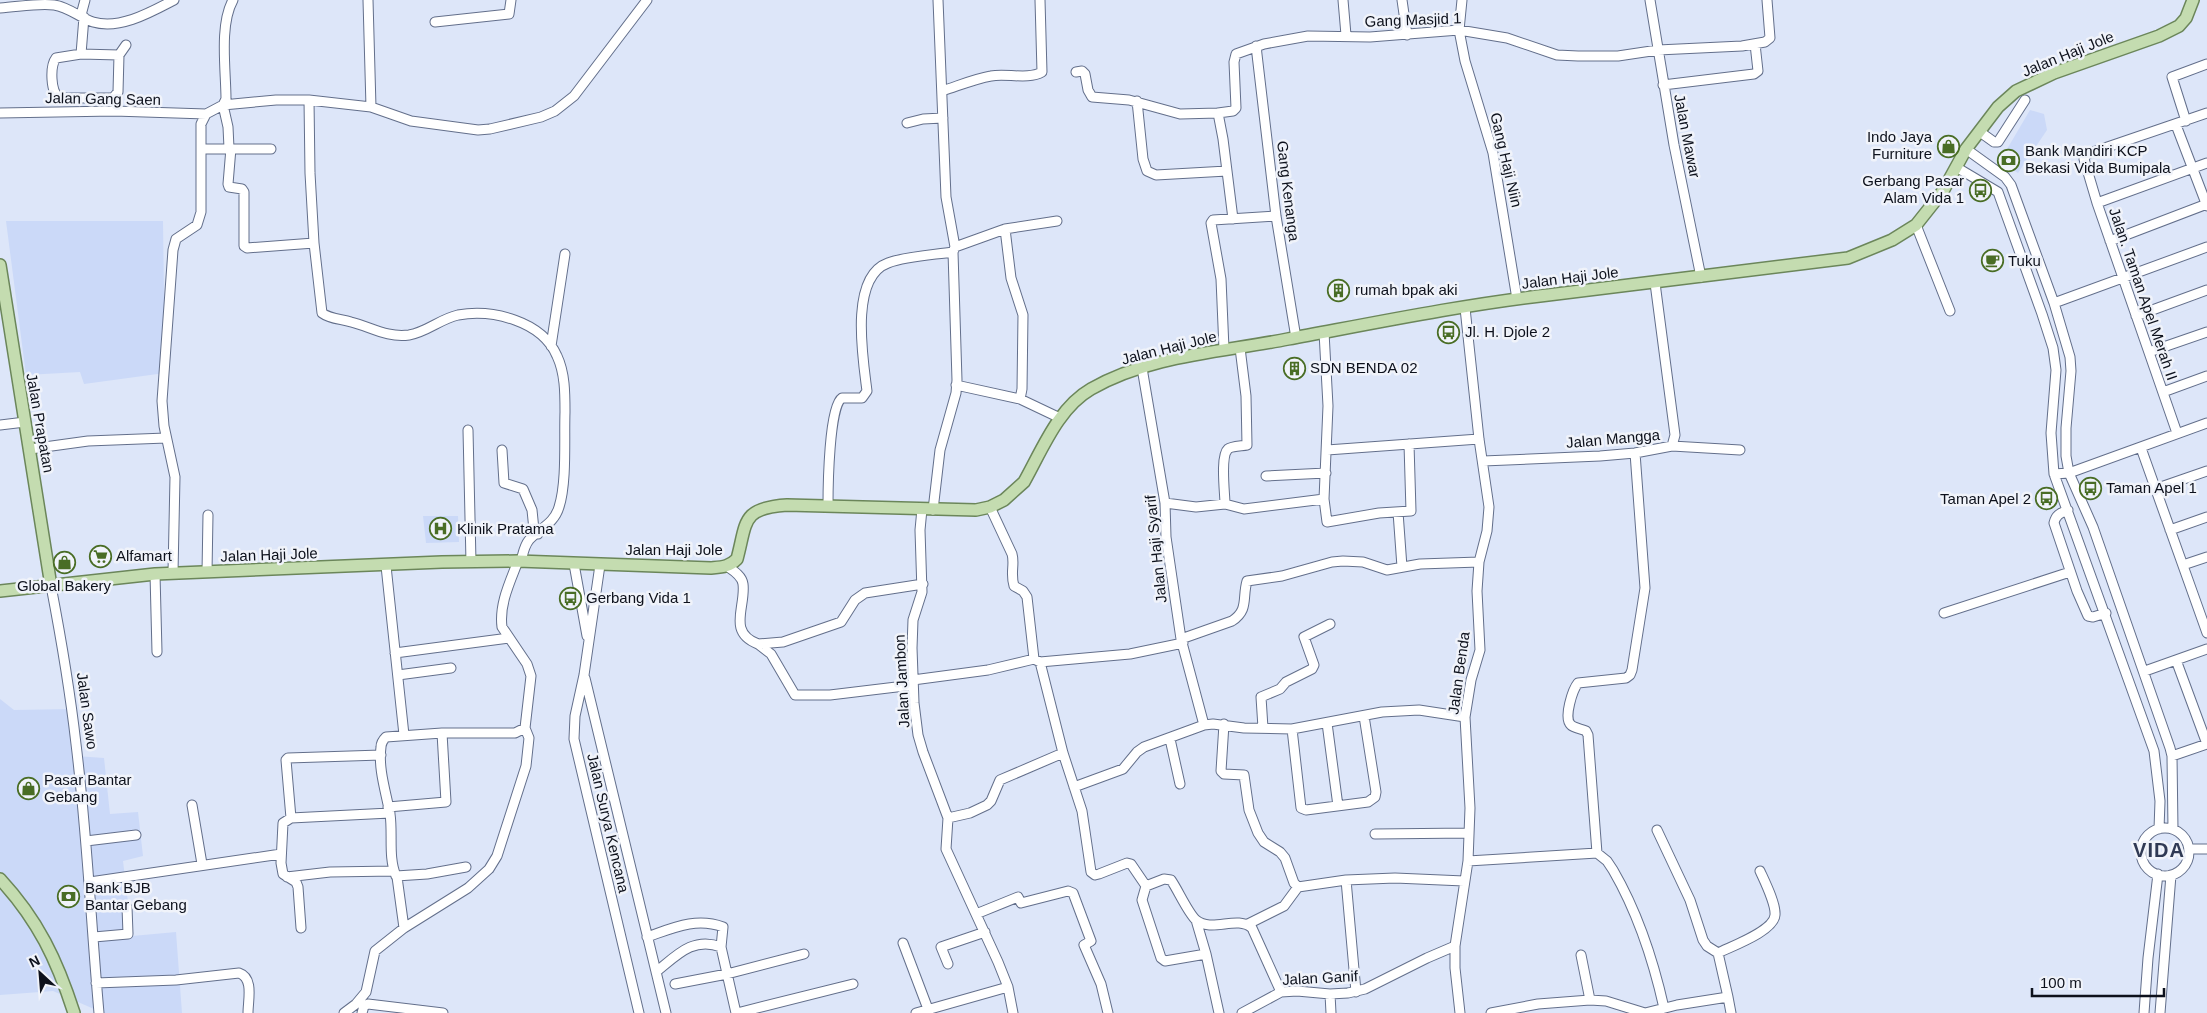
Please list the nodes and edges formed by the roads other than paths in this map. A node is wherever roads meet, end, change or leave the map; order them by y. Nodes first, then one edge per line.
1 (85, 0) edge
2 (174, 0) edge
3 (233, 0) edge
4 (368, 0) edge
5 (511, 0) edge
6 (647, 0) edge
7 (938, 0) edge
8 (1040, 0) edge
9 (1344, 0) edge
10 (1402, 0) edge
11 (1462, 0) edge
12 (1650, 0) edge
13 (1767, 0) edge
14 (2194, 0) edge
15 (0, 8) edge
16 (82, 16) junction
17 (435, 22) dead end
18 (1459, 30) junction
19 (1346, 35) junction
20 (1407, 35) junction
21 (1756, 44) junction
22 (126, 45) dead end
23 (1256, 46) junction
24 (1658, 50) junction
25 (81, 54) junction
26 (119, 55) junction
27 (2207, 64) edge
28 (1076, 72) dead end
29 (1663, 85) junction
30 (942, 91) junction
31 (310, 100) junction
32 (2025, 100) dead end
33 (1137, 102) junction
34 (224, 105) junction
35 (371, 106) junction
36 (0, 113) edge
37 (1218, 113) junction
38 (2207, 113) edge
39 (206, 114) junction
40 (943, 118) junction
41 (2186, 121) junction
42 (907, 122) dead end
43 (2176, 125) junction
44 (1980, 132) junction
45 (201, 148) junction
46 (230, 148) junction
47 (271, 148) dead end
48 (1966, 149) junction
49 (2207, 163) edge
50 (1956, 167) junction
51 (2192, 168) junction
52 (1227, 171) junction
53 (2005, 177) junction
54 (1998, 192) junction
55 (2097, 203) junction
56 (2207, 205) edge
57 (1276, 216) junction
58 (1233, 219) junction
59 (1057, 221) dead end
60 (1916, 225) junction
61 (1005, 229) junction
62 (2110, 241) junction
63 (314, 243) junction
64 (2207, 247) edge
65 (954, 249) junction
66 (565, 254) dead end
67 (0, 265) edge
68 (1701, 277) junction
69 (2123, 279) junction
70 (1655, 283) junction
71 (2207, 290) edge
72 (1517, 299) junction
73 (2054, 303) junction
74 (1465, 308) junction
75 (1950, 311) dead end
76 (2136, 316) junction
77 (1324, 332) junction
78 (2207, 332) edge
79 (1296, 338) junction
80 (551, 346) junction
81 (1240, 348) junction
82 (1224, 350) junction
83 (2149, 352) junction
84 (1142, 368) junction
85 (2207, 376) edge
86 (956, 385) junction
87 (2163, 392) junction
88 (1020, 399) junction
89 (1060, 418) junction
90 (25, 422) junction
91 (2207, 423) edge
92 (0, 424) edge
93 (468, 430) dead end
94 (2178, 433) junction
95 (166, 438) junction
96 (1479, 439) junction
97 (1409, 444) junction
98 (1672, 446) junction
99 (2141, 448) junction
100 (30, 449) junction
101 (502, 450) dead end
102 (1327, 450) junction
103 (1740, 450) dead end
104 (1635, 453) junction
105 (1483, 461) junction
106 (2207, 471) edge
107 (1326, 473) junction
108 (2069, 473) junction
109 (2054, 474) junction
110 (1266, 476) dead end
111 (2155, 490) junction
112 (1324, 499) junction
113 (1165, 503) junction
114 (1225, 504) junction
115 (828, 506) junction
116 (990, 507) junction
117 (927, 510) junction
118 (2068, 510) junction
119 (1398, 512) junction
120 (208, 515) dead end
121 (2207, 517) edge
122 (2170, 530) junction
123 (538, 534) junction
124 (2207, 557) edge
125 (520, 561) junction
126 (471, 562) junction
127 (1479, 562) junction
128 (574, 564) junction
129 (600, 565) junction
130 (2183, 565) junction
131 (386, 566) junction
132 (728, 567) junction
133 (1402, 567) junction
134 (207, 572) junction
135 (2070, 572) junction
136 (173, 573) junction
137 (154, 574) junction
138 (923, 584) junction
139 (51, 586) junction
140 (0, 591) edge
141 (2207, 602) edge
142 (2198, 605) junction
143 (1944, 613) dead end
144 (2106, 613) junction
145 (1330, 624) dead end
146 (2207, 633) edge
147 (509, 638) junction
148 (588, 639) junction
149 (1182, 641) junction
150 (758, 644) junction
151 (2207, 650) edge
152 (157, 652) dead end
153 (395, 653) junction
154 (1037, 660) junction
155 (2176, 660) junction
156 (451, 668) dead end
157 (2145, 671) junction
158 (398, 675) junction
159 (584, 675) junction
160 (913, 683) junction
161 (1364, 716) junction
162 (1465, 717) junction
163 (1327, 723) junction
164 (1224, 724) junction
165 (1204, 725) junction
166 (525, 728) junction
167 (1263, 728) junction
168 (1292, 729) junction
169 (442, 732) junction
170 (404, 735) junction
171 (1170, 739) junction
172 (2207, 744) edge
173 (1063, 753) junction
174 (381, 755) junction
175 (2172, 758) junction
176 (2155, 762) junction
177 (1180, 784) dead end
178 (1074, 787) junction
179 (192, 805) dead end
180 (1338, 806) junction
181 (389, 810) junction
182 (291, 818) junction
183 (948, 818) junction
184 (2159, 829) junction
185 (2173, 829) junction
186 (1657, 830) dead end
187 (1469, 832) junction
188 (1375, 834) dead end
189 (136, 835) dead end
190 (86, 841) junction
191 (2190, 849) junction
192 (2207, 849) edge
193 (1597, 853) junction
194 (281, 854) junction
195 (1468, 861) junction
196 (202, 864) junction
197 (466, 867) dead end
198 (1760, 871) dead end
199 (396, 874) junction
200 (2158, 874) junction
201 (2171, 875) junction
202 (287, 877) junction
203 (0, 879) edge
204 (1346, 880) junction
205 (1464, 881) junction
206 (90, 882) junction
207 (1146, 886) junction
208 (1298, 887) junction
209 (127, 907) dead end
210 (976, 914) junction
211 (1196, 920) junction
212 (1248, 924) junction
213 (300, 928) dead end
214 (404, 928) junction
215 (985, 932) junction
216 (647, 936) junction
217 (94, 937) junction
218 (903, 943) dead end
219 (1456, 946) junction
220 (721, 947) junction
221 (1718, 953) junction
222 (804, 954) dead end
223 (1206, 954) junction
224 (1581, 955) dead end
225 (948, 964) dead end
226 (656, 972) junction
227 (727, 974) junction
228 (96, 982) junction
229 (675, 984) dead end
230 (853, 984) dead end
231 (1008, 987) junction
232 (1281, 992) junction
233 (1356, 992) junction
234 (1330, 994) junction
235 (1728, 997) junction
236 (1590, 1000) junction
237 (1538, 1004) junction
238 (928, 1009) junction
239 (1677, 1009) edge
240 (1659, 1011) edge
241 (74, 1013) edge
242 (99, 1013) edge
243 (248, 1013) edge
244 (344, 1013) edge
245 (362, 1013) edge
246 (443, 1013) edge
247 (639, 1013) edge
248 (666, 1013) edge
249 (736, 1013) edge
250 (916, 1013) edge
251 (1013, 1013) edge
252 (1108, 1013) edge
253 (1219, 1013) edge
254 (1242, 1013) edge
255 (1330, 1013) edge
256 (1460, 1013) edge
257 (1491, 1013) edge
258 (1541, 1013) edge
259 (1732, 1013) edge
260 (2144, 1013) edge
261 (2160, 1013) edge

1 - 16 street
2 - 16 street
3 - 34 street
4 - 35 street
5 - 17 street
6 - 35 street
7 - 30 street, Jalan Jambon
8 - 30 street
9 - 19 street
10 - 20 street
11 - 18 street, Gang Haji Niin
12 - 24 street, Jalan Mawar
13 - 21 street
14 - 44 main road, Jalan Haji Jole
15 - 16 street
16 - 25 street
18 - 20 street, Gang Masjid 1
18 - 24 street, Gang Masjid 1
18 - 72 street, Gang Haji Niin
19 - 20 street, Gang Masjid 1
19 - 23 street, Gang Masjid 1
21 - 24 street, Gang Masjid 1
21 - 29 street
22 - 26 street
23 - 37 street, Gang Masjid 1
23 - 57 street, Gang Kenanga
24 - 29 street, Jalan Mawar
25 - 26 street
25 - 26 street
27 - 41 street
28 - 33 street
29 - 68 street, Jalan Mawar
30 - 40 street, Jalan Jambon
31 - 34 street
31 - 35 street
31 - 63 street
32 - 44 street
33 - 37 street
33 - 52 street
34 - 39 street
34 - 46 street
36 - 39 street, Jalan Gang Saen
37 - 52 street
38 - 41 street
39 - 45 street
40 - 42 street
40 - 65 street, Jalan Jambon
41 - 43 street
43 - 51 street
43 - 55 street, Jalan. Taman Apel Merah II
44 - 48 main road, Jalan Haji Jole
45 - 46 street
45 - 95 street
46 - 47 street
46 - 63 street
48 - 50 main road, Jalan Haji Jole
48 - 53 street
49 - 51 street
50 - 54 street
50 - 60 main road, Jalan Haji Jole
51 - 55 street
51 - 56 street
52 - 58 street
53 - 54 street
53 - 73 street
54 - 109 street
55 - 62 street, Jalan. Taman Apel Merah II
56 - 62 street
57 - 58 street
57 - 79 street, Gang Kenanga
58 - 82 street
59 - 61 street
60 - 68 main road, Jalan Haji Jole
60 - 75 street
61 - 65 street
61 - 88 street
62 - 69 street, Jalan. Taman Apel Merah II
63 - 80 street
64 - 69 street
65 - 86 street, Jalan Jambon
65 - 115 street
66 - 80 street
67 - 90 main road, Jalan Prapatan
68 - 70 main road, Jalan Haji Jole
69 - 73 street
69 - 76 street, Jalan. Taman Apel Merah II
70 - 72 main road, Jalan Haji Jole
70 - 98 street, Jalan Mangga
71 - 76 street
72 - 74 main road, Jalan Haji Jole
73 - 108 street
74 - 77 main road, Jalan Haji Jole
74 - 96 street, Jalan Benda
76 - 83 street, Jalan. Taman Apel Merah II
77 - 79 main road, Jalan Haji Jole
77 - 102 street
78 - 83 street
79 - 81 main road, Jalan Haji Jole
80 - 123 street
81 - 82 main road, Jalan Haji Jole
81 - 114 street
82 - 84 main road, Jalan Haji Jole
83 - 87 street, Jalan. Taman Apel Merah II
84 - 89 main road, Jalan Haji Jole
84 - 113 street, Jalan Haji Syarif
85 - 87 street
86 - 88 street
86 - 117 street, Jalan Jambon
87 - 94 street, Jalan. Taman Apel Merah II
88 - 89 street
89 - 116 main road, Jalan Haji Jole
90 - 92 street
90 - 100 main road, Jalan Prapatan
91 - 94 street
93 - 126 street
94 - 99 street
95 - 100 street
95 - 136 street
96 - 97 street
96 - 105 street, Jalan Benda
97 - 102 street
97 - 119 street
98 - 103 street
98 - 104 street, Jalan Mangga
99 - 108 street
99 - 111 street
100 - 139 main road, Jalan Prapatan
101 - 123 street
102 - 107 street
104 - 105 street, Jalan Mangga
104 - 193 street
105 - 127 street, Jalan Benda
106 - 111 street
107 - 110 street
107 - 112 street
108 - 109 street
108 - 157 street
109 - 118 street
111 - 122 street
112 - 114 street
112 - 119 street
113 - 114 street
113 - 149 street, Jalan Haji Syarif
115 - 117 main road, Jalan Haji Jole
115 - 132 main road, Jalan Haji Jole
116 - 117 main road, Jalan Haji Jole
116 - 154 street
117 - 138 street, Jalan Jambon
118 - 135 street
118 - 144 street
119 - 133 street
120 - 134 street
121 - 122 street
122 - 130 street
123 - 125 street
124 - 130 street
125 - 126 main road, Jalan Haji Jole
125 - 128 main road, Jalan Haji Jole
125 - 147 street
126 - 131 main road, Jalan Haji Jole
127 - 133 street
127 - 162 street, Jalan Benda
128 - 129 main road, Jalan Haji Jole
128 - 148 street, Jalan Surya Kencana
129 - 132 main road, Jalan Haji Jole
129 - 148 street, Jalan Surya Kencana
130 - 142 street
131 - 134 main road, Jalan Haji Jole
131 - 153 street
132 - 150 street
133 - 149 street
134 - 136 main road, Jalan Haji Jole
135 - 143 street
135 - 144 street
136 - 137 main road, Jalan Haji Jole
137 - 139 main road, Jalan Haji Jole
137 - 152 street
138 - 150 street
138 - 160 street, Jalan Jambon
139 - 140 main road
139 - 190 street, Jalan Sawo
141 - 142 street
142 - 146 street
144 - 176 street
145 - 167 street
147 - 153 street
147 - 166 street
148 - 159 street, Jalan Surya Kencana
149 - 154 street
149 - 165 street, Jalan Haji Syarif
150 - 160 street
151 - 155 street
153 - 158 street
154 - 160 street
154 - 173 street
155 - 157 street
155 - 172 street
156 - 158 street
157 - 175 street
158 - 170 street
159 - 216 street
159 - 247 street, Jalan Surya Kencana
160 - 183 street, Jalan Jambon
161 - 162 street
161 - 163 street
161 - 180 street
162 - 187 street, Jalan Benda
163 - 168 street
163 - 180 street
164 - 165 street
164 - 167 street
164 - 208 street
165 - 171 street
166 - 169 street
166 - 214 street
167 - 168 street
168 - 180 street
169 - 170 street
169 - 181 street
170 - 174 street
171 - 177 street
171 - 178 street
172 - 175 street
173 - 178 street
173 - 183 street
174 - 181 street
174 - 182 street
175 - 176 street
175 - 185 street
176 - 184 street
178 - 207 street
179 - 196 street
181 - 182 street
181 - 199 street
182 - 194 street
183 - 210 street, Jalan Jambon
184 - 185 street
184 - 200 street
185 - 191 street
186 - 221 street
187 - 188 street
187 - 195 street, Jalan Benda
189 - 190 street
190 - 206 street, Jalan Sawo
191 - 192 street
191 - 201 street
193 - 195 street
193 - 240 street
194 - 196 street
194 - 202 street
195 - 205 street, Jalan Benda
196 - 206 street
197 - 199 street
198 - 221 street
199 - 202 street
199 - 214 street
200 - 201 street
200 - 260 street
201 - 261 street
202 - 213 street
203 - 241 main road
204 - 205 street
204 - 208 street
204 - 233 street
205 - 219 street, Jalan Benda
206 - 217 street, Jalan Sawo
207 - 211 street
207 - 223 street
208 - 212 street
209 - 217 street
210 - 215 street, Jalan Jambon
210 - 252 street
211 - 212 street
211 - 223 street
212 - 232 street
214 - 244 street
215 - 225 street
215 - 231 street, Jalan Jambon
216 - 220 street
216 - 226 street
217 - 228 street, Jalan Sawo
218 - 238 street
219 - 233 street, Jalan Ganif
219 - 256 street, Jalan Benda
220 - 226 street
220 - 227 street
221 - 235 street
222 - 227 street
223 - 253 street
224 - 236 street
226 - 248 street
227 - 229 street
227 - 249 street
228 - 242 street, Jalan Sawo
228 - 243 street
230 - 249 street
231 - 238 street
231 - 251 street, Jalan Jambon
232 - 234 street, Jalan Ganif
232 - 254 street, Jalan Ganif
233 - 234 street, Jalan Ganif
234 - 255 street
235 - 239 street
235 - 259 street
236 - 237 street
236 - 240 street
237 - 257 street
237 - 258 street
238 - 250 street
239 - 240 street
245 - 246 street

